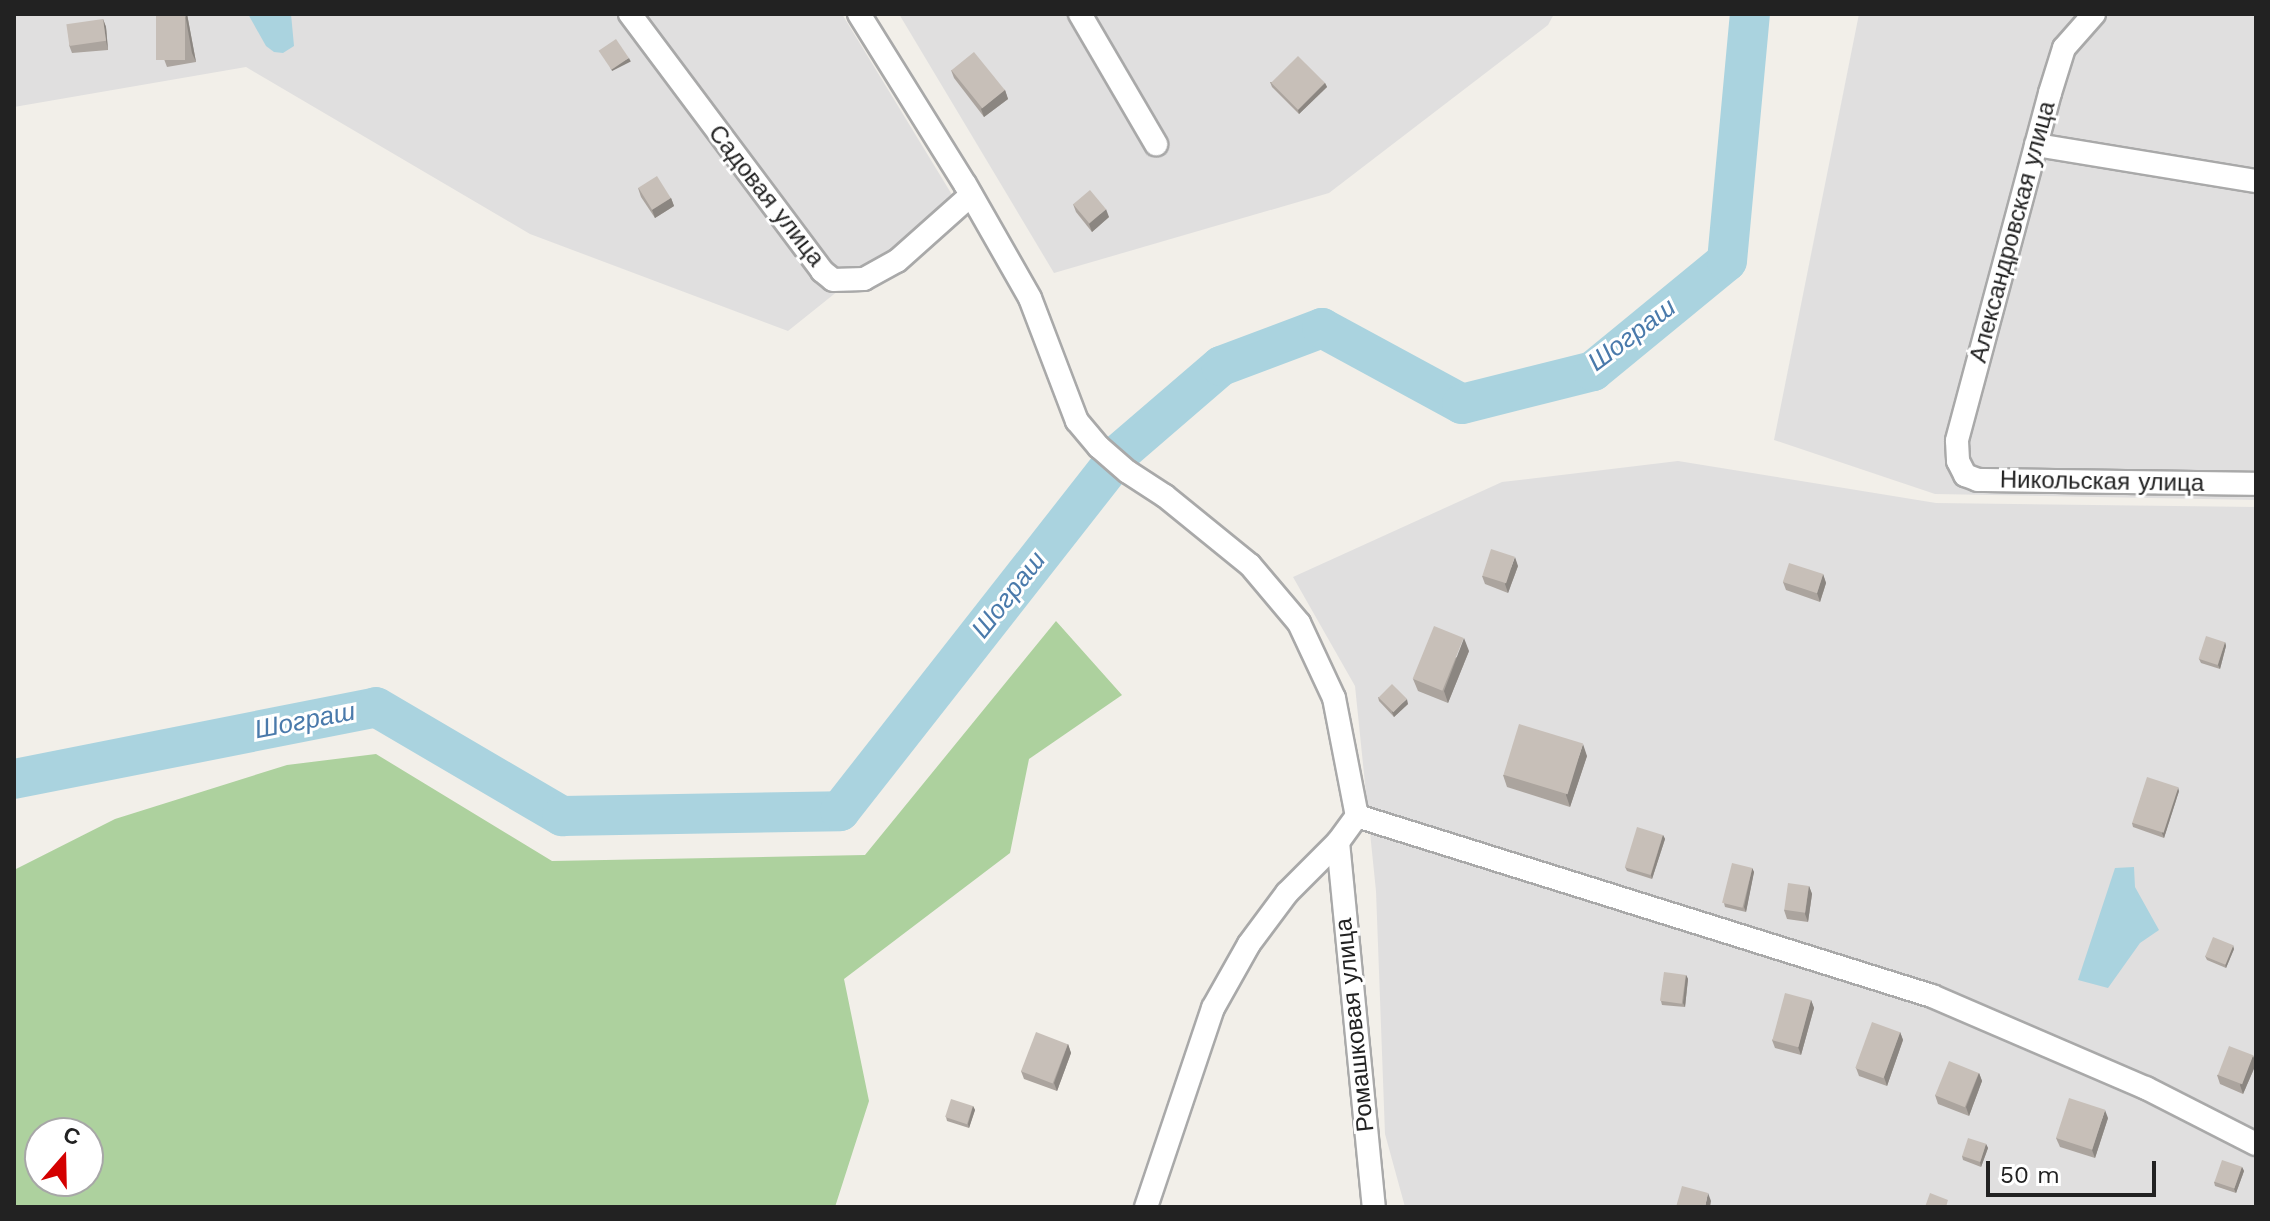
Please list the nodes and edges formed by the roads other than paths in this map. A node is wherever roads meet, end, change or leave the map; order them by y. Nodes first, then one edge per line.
1 (630, 14) edge
2 (859, 14) edge
3 (1080, 14) edge
4 (2094, 14) edge
5 (1156, 144) dead end
6 (2036, 145) junction
7 (2256, 181) edge
8 (971, 195) junction
9 (1958, 461) joint
10 (2256, 484) edge
11 (1357, 816) junction
12 (1338, 842) junction
13 (2256, 1144) edge
14 (1146, 1207) edge
15 (1374, 1207) edge

1 - 8 street, Садовая улица
2 - 8 street
3 - 5 street
4 - 6 street, Александровская улица
6 - 7 street
6 - 9 street, Александровская улица
8 - 11 street
9 - 10 street, Никольская улица
11 - 12 street
11 - 13 street
12 - 14 street
12 - 15 street, Ромашковая улица

